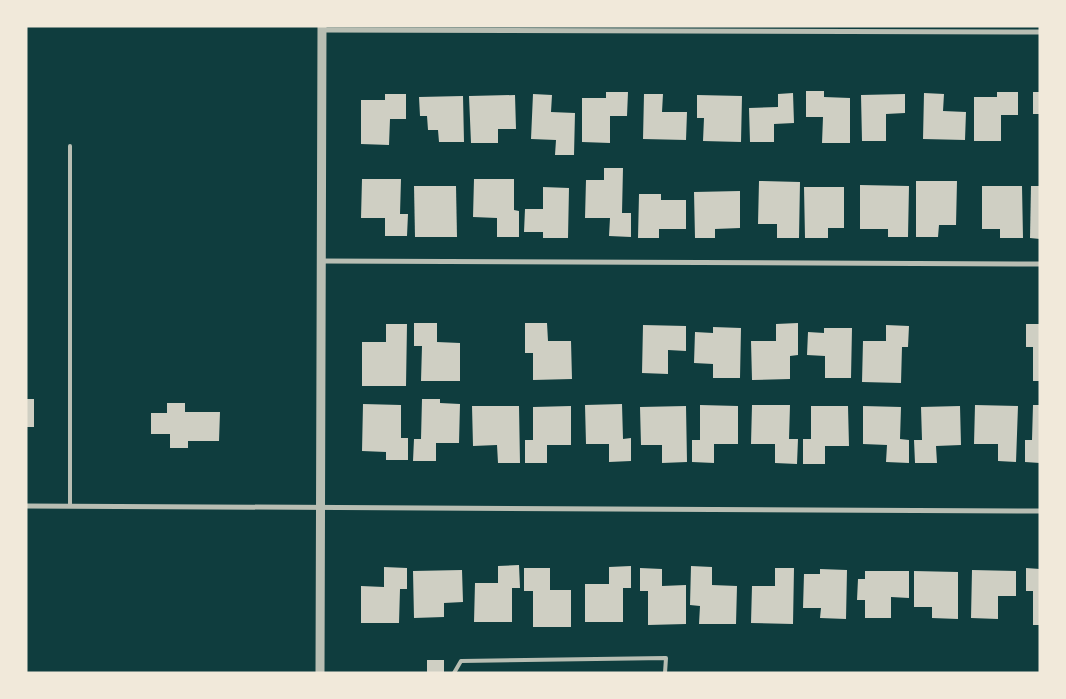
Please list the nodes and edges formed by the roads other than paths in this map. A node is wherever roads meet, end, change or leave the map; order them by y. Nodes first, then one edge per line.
1 (322, 28) edge
2 (1040, 32) edge
3 (70, 146) dead end
4 (321, 260) junction
5 (1040, 264) edge
6 (26, 506) edge
7 (70, 506) junction
8 (320, 508) junction
9 (1040, 511) edge
10 (320, 673) edge
11 (454, 673) edge
12 (665, 673) edge

1 - 2 street
1 - 4 street
3 - 7 lane
4 - 5 street
4 - 8 street
6 - 7 street
7 - 8 street
8 - 9 street
8 - 10 street
11 - 12 lane

